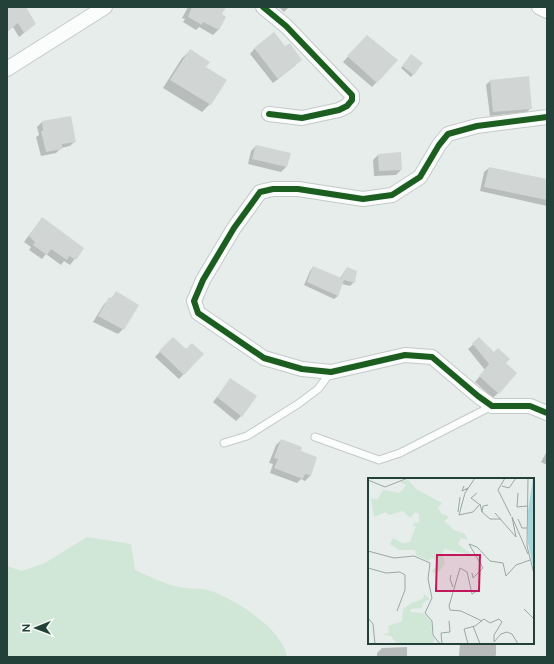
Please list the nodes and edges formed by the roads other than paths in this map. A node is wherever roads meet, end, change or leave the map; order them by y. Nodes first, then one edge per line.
1 (105, 7) edge
2 (263, 7) edge
3 (539, 7) edge
4 (547, 12) edge
5 (7, 69) edge
6 (269, 114) dead end
7 (547, 117) edge
8 (331, 372) junction
9 (492, 406) junction
10 (547, 413) edge
11 (315, 437) dead end
12 (224, 444) dead end

1 - 5 street
2 - 6 street
3 - 4 street
7 - 8 street
8 - 9 street
8 - 12 lane
9 - 10 street
9 - 11 lane

